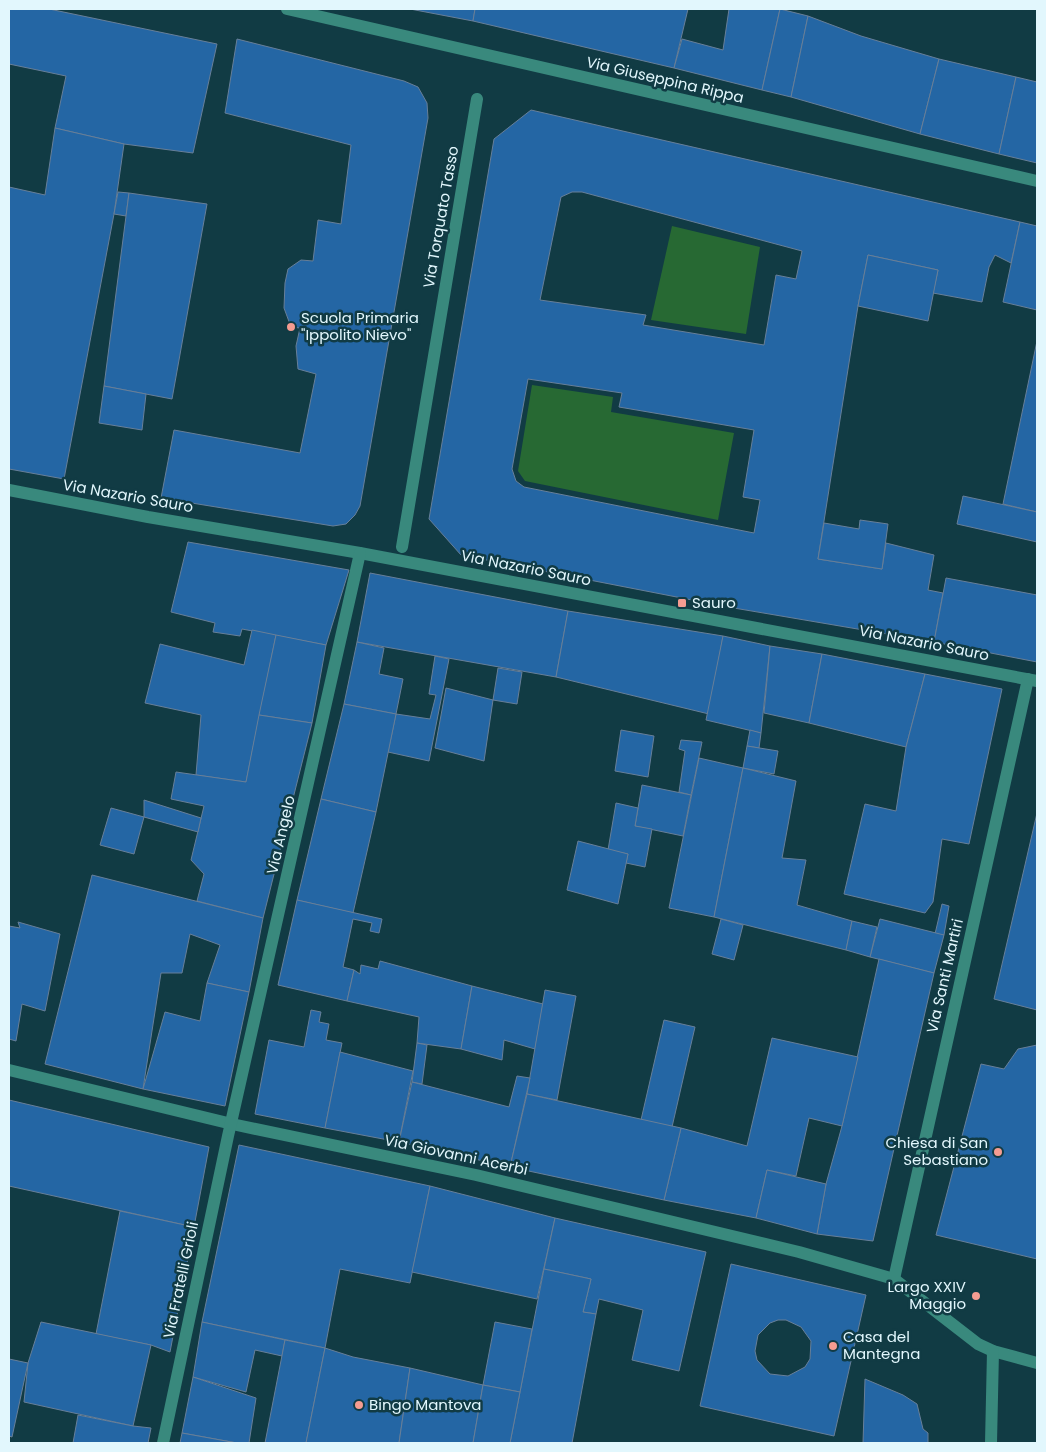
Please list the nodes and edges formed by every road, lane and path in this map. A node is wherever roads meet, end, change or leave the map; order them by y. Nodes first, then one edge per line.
1 (287, 9) edge
2 (478, 99) dead end
3 (1037, 181) edge
4 (9, 490) edge
5 (402, 547) dead end
6 (360, 553) junction
7 (1033, 680) edge
8 (9, 1070) edge
9 (232, 1124) junction
10 (894, 1279) junction
11 (993, 1351) junction
12 (1037, 1363) edge
13 (163, 1443) edge
14 (990, 1443) edge

1 - 3 street, Via Giuseppina Rippa
2 - 5 street, Via Torquato Tasso
4 - 6 street, Via Nazario Sauro
6 - 7 street, Via Nazario Sauro
6 - 9 street, Via Angelo
7 - 10 street, Via Santi Martiri
8 - 9 street, Via Giovanni Acerbi
9 - 10 street, Via Giovanni Acerbi
9 - 13 street, Via Fratelli Grioli
10 - 11 street
11 - 12 street
11 - 14 street

